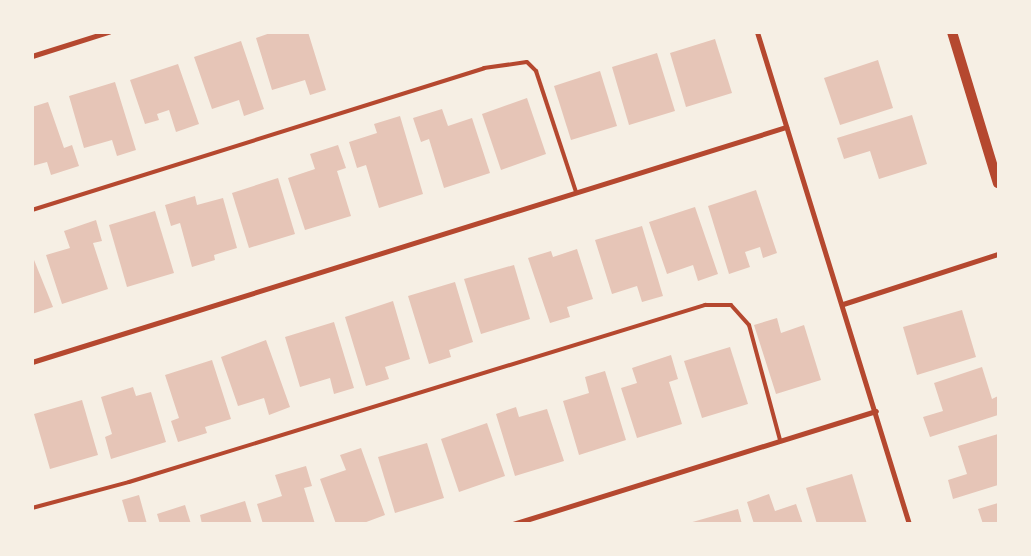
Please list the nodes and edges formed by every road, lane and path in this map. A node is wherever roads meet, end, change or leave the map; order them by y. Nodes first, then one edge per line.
1 (108, 32) edge
2 (757, 32) edge
3 (952, 32) edge
4 (32, 56) edge
5 (786, 127) junction
6 (998, 183) edge
7 (576, 192) junction
8 (32, 210) edge
9 (998, 254) edge
10 (843, 304) junction
11 (32, 362) edge
12 (876, 411) junction
13 (780, 440) junction
14 (32, 508) edge
15 (513, 524) edge
16 (909, 524) edge

1 - 4 street
2 - 5 street
3 - 6 main road
5 - 7 street
5 - 10 street
7 - 8 lane
7 - 11 street
9 - 10 street
10 - 12 street
12 - 13 street
12 - 16 street
13 - 14 lane
13 - 15 street

